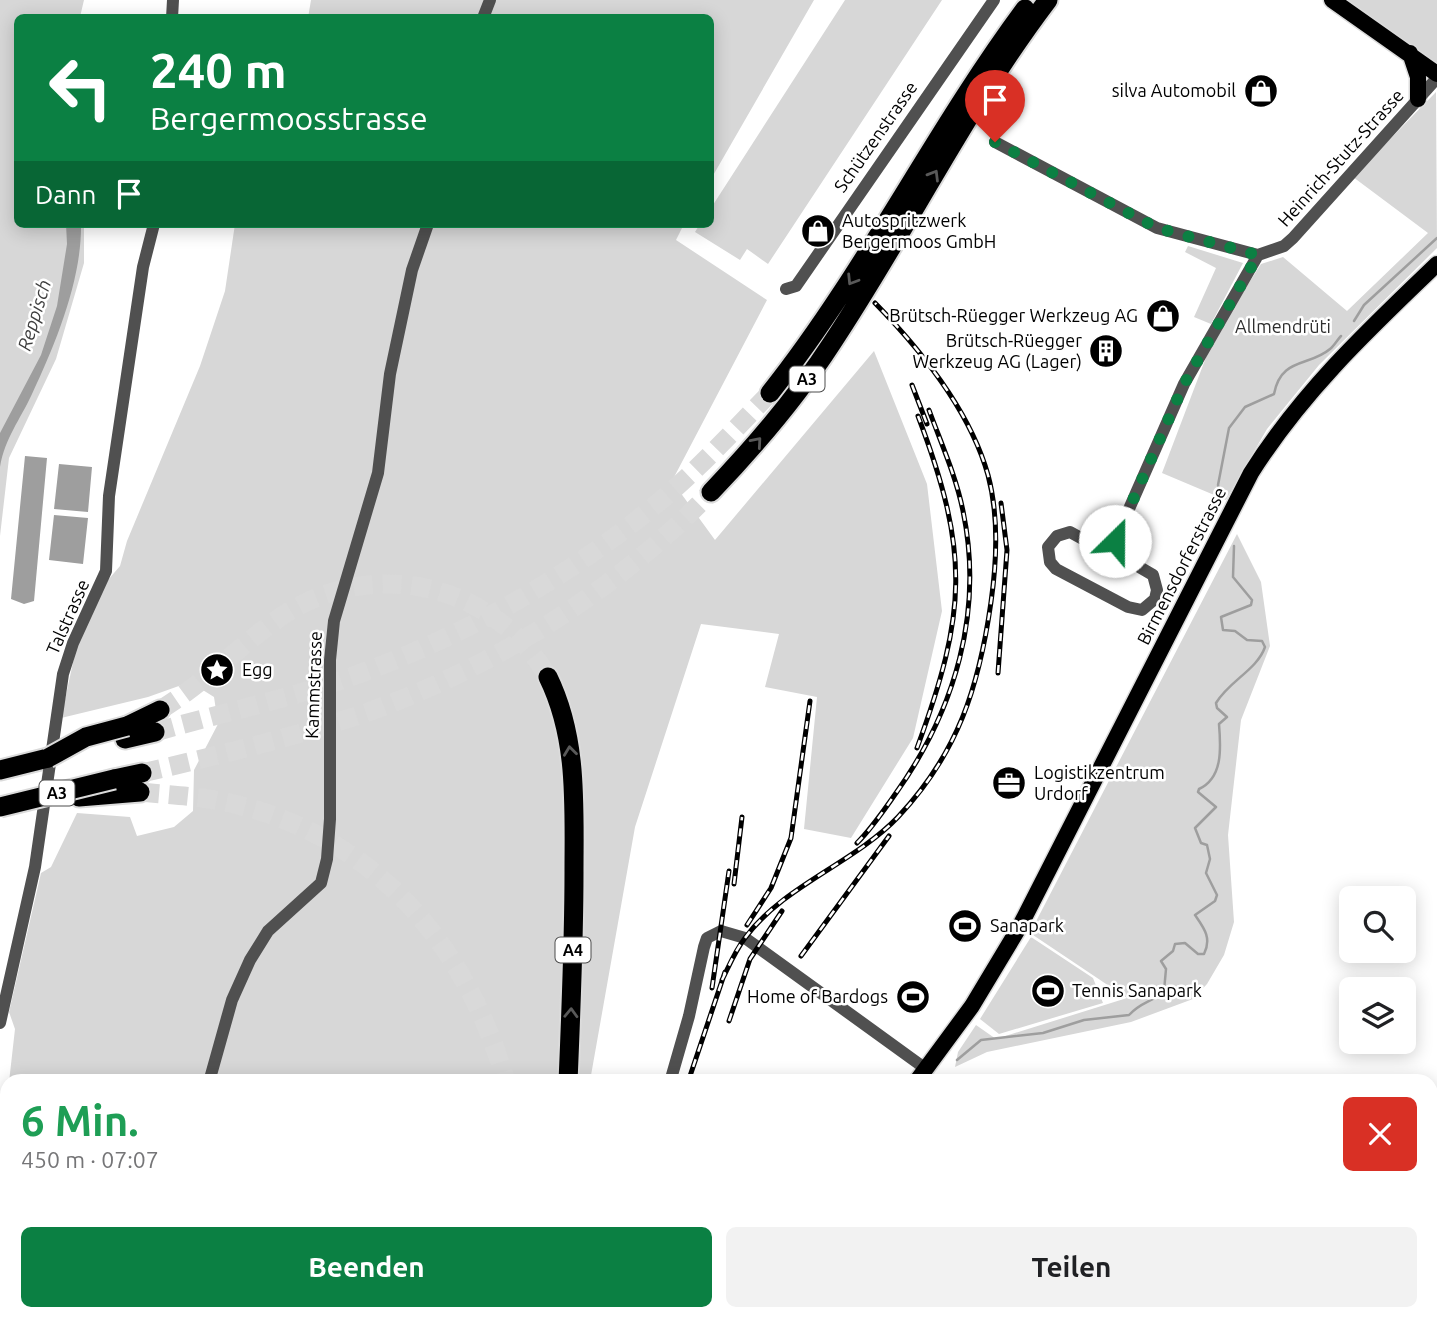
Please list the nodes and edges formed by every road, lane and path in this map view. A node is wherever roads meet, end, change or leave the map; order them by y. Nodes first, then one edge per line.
1 (994, 0) edge
2 (1032, 0) edge
3 (1048, 0) edge
4 (1332, 0) edge
5 (1410, 53) junction
6 (1437, 76) edge
7 (1418, 99) junction
8 (995, 142) dead end
9 (152, 228) edge
10 (427, 228) edge
11 (1258, 255) junction
12 (1437, 264) edge
13 (786, 289) dead end
14 (770, 393) tunnel mouth
15 (711, 492) tunnel mouth
16 (1112, 548) junction
17 (1103, 568) dead end
18 (548, 677) tunnel mouth
19 (160, 710) tunnel mouth
20 (126, 732) junction
21 (155, 732) tunnel mouth
22 (0, 770) edge
23 (141, 783) tunnel mouth
24 (0, 808) edge
25 (0, 1023) edge
26 (211, 1074) edge
27 (568, 1074) edge
28 (672, 1074) edge
29 (920, 1074) edge
30 (922, 1074) edge

1 - 13 street, Schützenstrasse
2 -> 14 highway, A3
15 -> 3 highway, A3
4 - 5 main road
5 - 6 main road
5 - 7 main road
6 - 7 street, Heinrich-Stutz-Strasse
7 - 11 street, Heinrich-Stutz-Strasse
8 - 11 street
9 - 25 street, Talstrasse
10 - 26 street, Kammstrasse
11 - 16 street
12 - 30 main road, Birmensdorferstrasse
16 - 16 street
16 - 17 street
27 -> 18 highway, A4
19 - 20 highway
20 - 21 highway, A3
20 - 22 highway, A3, bridge
23 - 24 highway, A3, bridge
28 - 29 street

